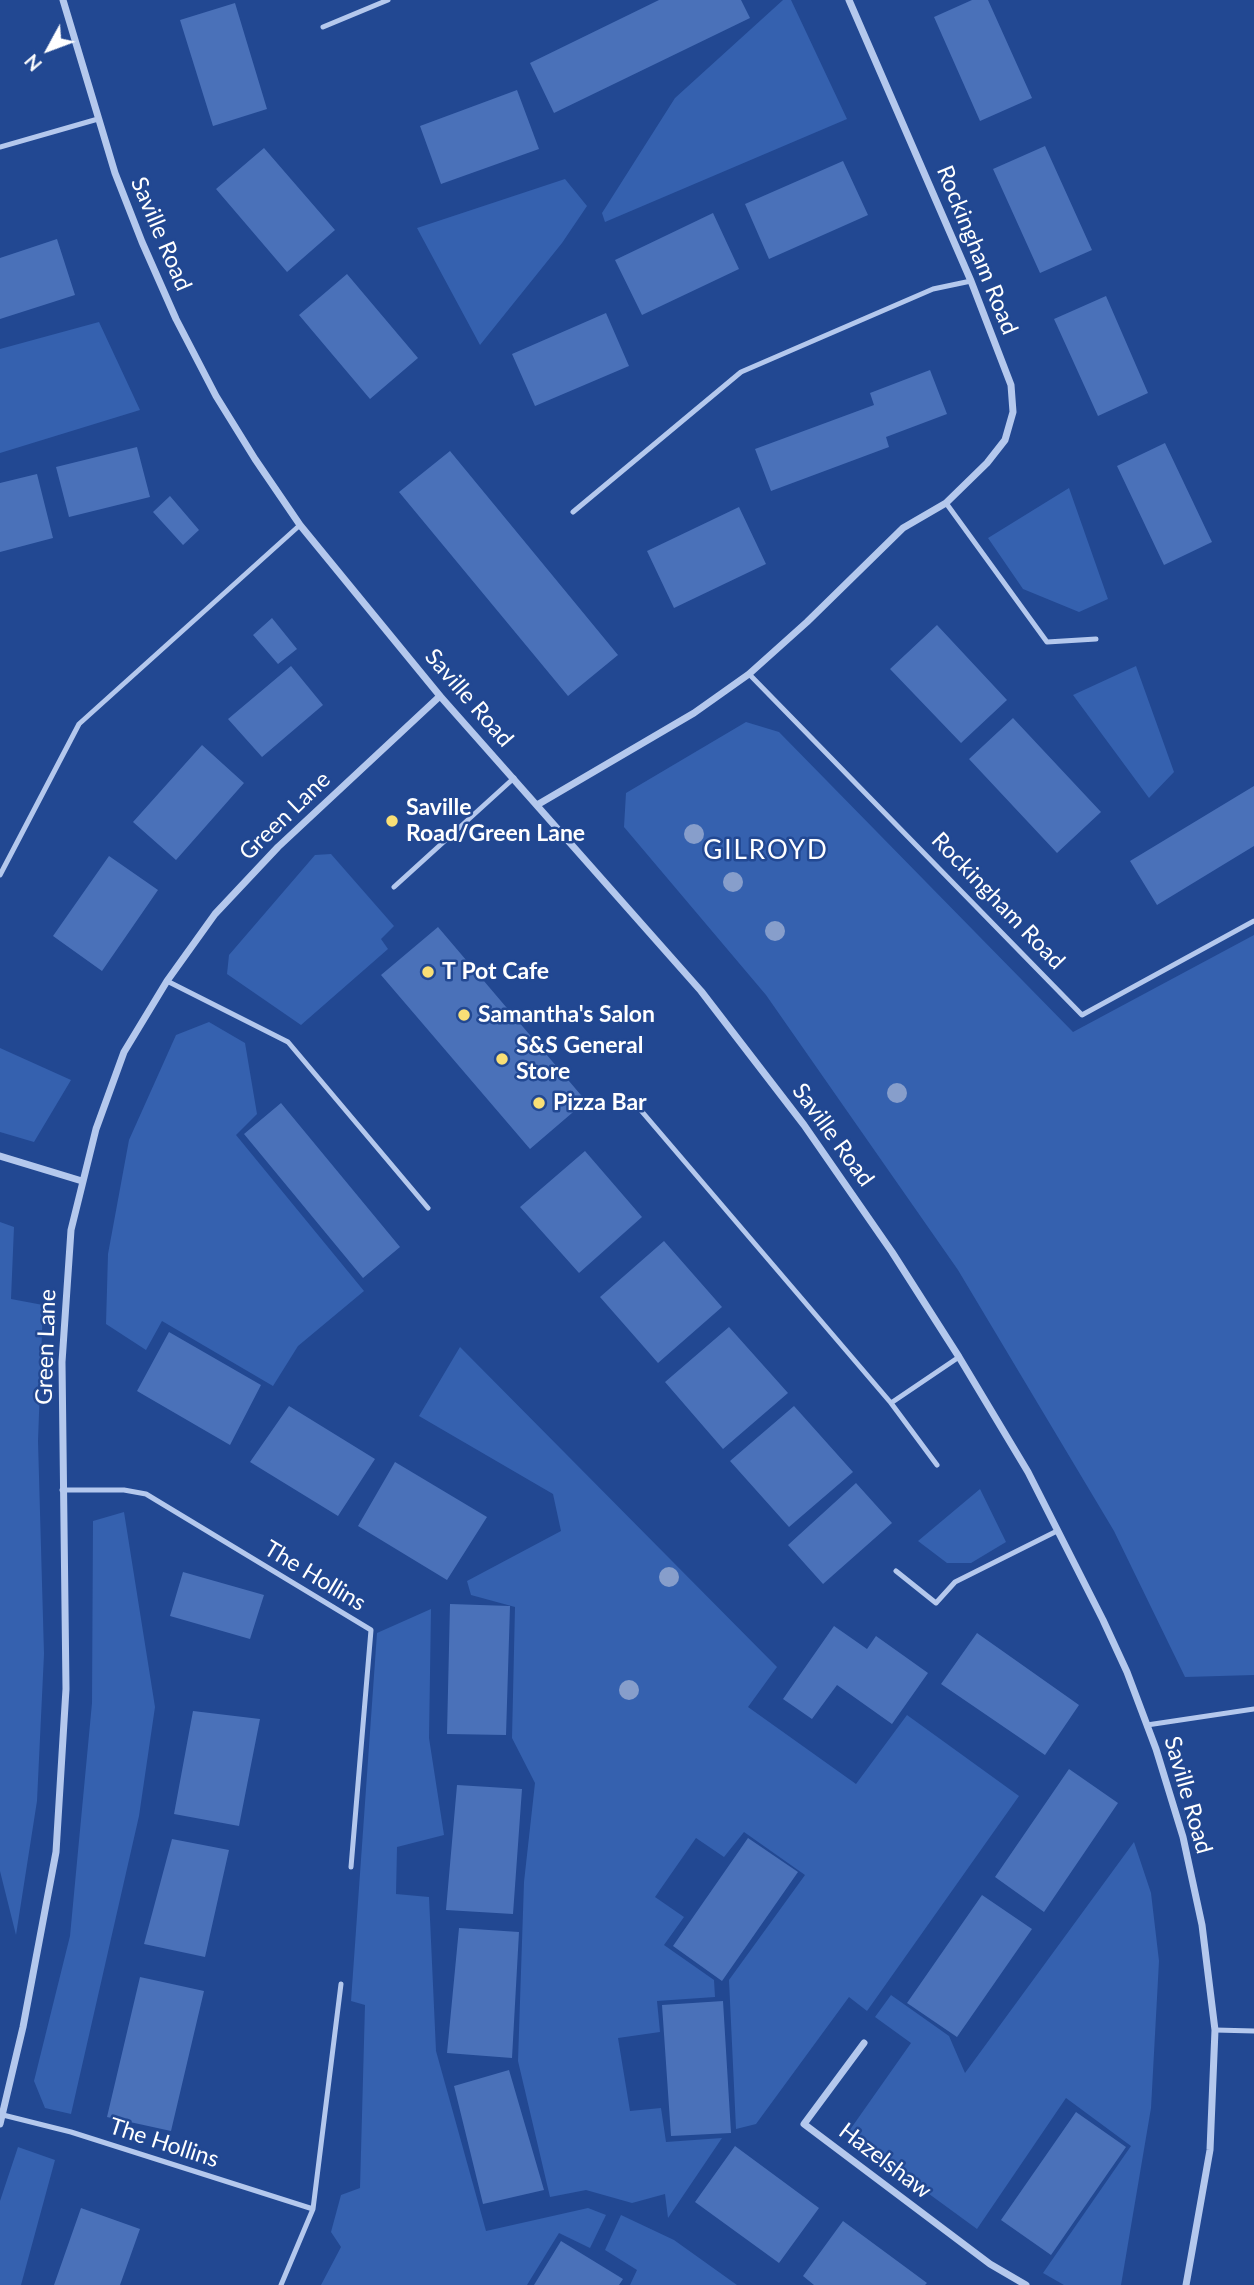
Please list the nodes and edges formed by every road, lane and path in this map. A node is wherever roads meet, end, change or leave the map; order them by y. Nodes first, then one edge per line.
1 (63, 0) edge
2 (388, 0) edge
3 (849, 0) edge
4 (323, 26) dead end
5 (97, 119) junction
6 (0, 147) edge
7 (971, 281) junction
8 (946, 503) junction
9 (573, 512) dead end
10 (300, 524) junction
11 (1096, 639) dead end
12 (749, 674) junction
13 (440, 696) junction
14 (514, 778) junction
15 (537, 805) junction
16 (0, 875) edge
17 (394, 887) dead end
18 (1254, 920) edge
19 (167, 981) junction
20 (632, 1100) dead end
21 (0, 1156) edge
22 (82, 1181) junction
23 (428, 1208) dead end
24 (959, 1357) junction
25 (891, 1403) junction
26 (937, 1465) dead end
27 (62, 1490) junction
28 (1057, 1531) junction
29 (896, 1571) dead end
30 (1254, 1709) edge
31 (1147, 1725) junction
32 (351, 1867) dead end
33 (341, 1984) dead end
34 (1215, 2029) junction
35 (1254, 2031) edge
36 (864, 2043) dead end
37 (3, 2115) junction
38 (0, 2124) edge
39 (313, 2209) junction
40 (281, 2285) edge
41 (1026, 2285) edge
42 (1186, 2285) edge

1 - 5 street, Saville Road
2 - 4 lane
3 - 7 street, Rockingham Road
5 - 6 lane
5 - 10 street, Saville Road
7 - 8 street, Rockingham Road
7 - 9 lane
8 - 11 lane
8 - 12 street, Rockingham Road
10 - 13 street, Saville Road
10 - 16 lane
12 - 15 street, Rockingham Road
12 - 18 lane, Rockingham Road
13 - 14 street, Saville Road
13 - 19 street, Green Lane
14 - 15 street, Saville Road
14 - 17 lane
15 - 24 street, Saville Road
19 - 22 street, Green Lane
19 - 23 lane
20 - 25 lane
21 - 22 street
22 - 27 street, Green Lane
24 - 25 lane
24 - 28 street, Saville Road
25 - 26 lane
27 - 32 lane, The Hollins
27 - 37 street, Green Lane
28 - 29 lane
28 - 31 street, Saville Road
30 - 31 lane
31 - 34 street, Saville Road
33 - 39 lane
34 - 35 lane
34 - 42 street, Saville Road
36 - 41 street, Hazelshaw
37 - 38 street, Green Lane
37 - 39 lane, The Hollins
39 - 40 lane

